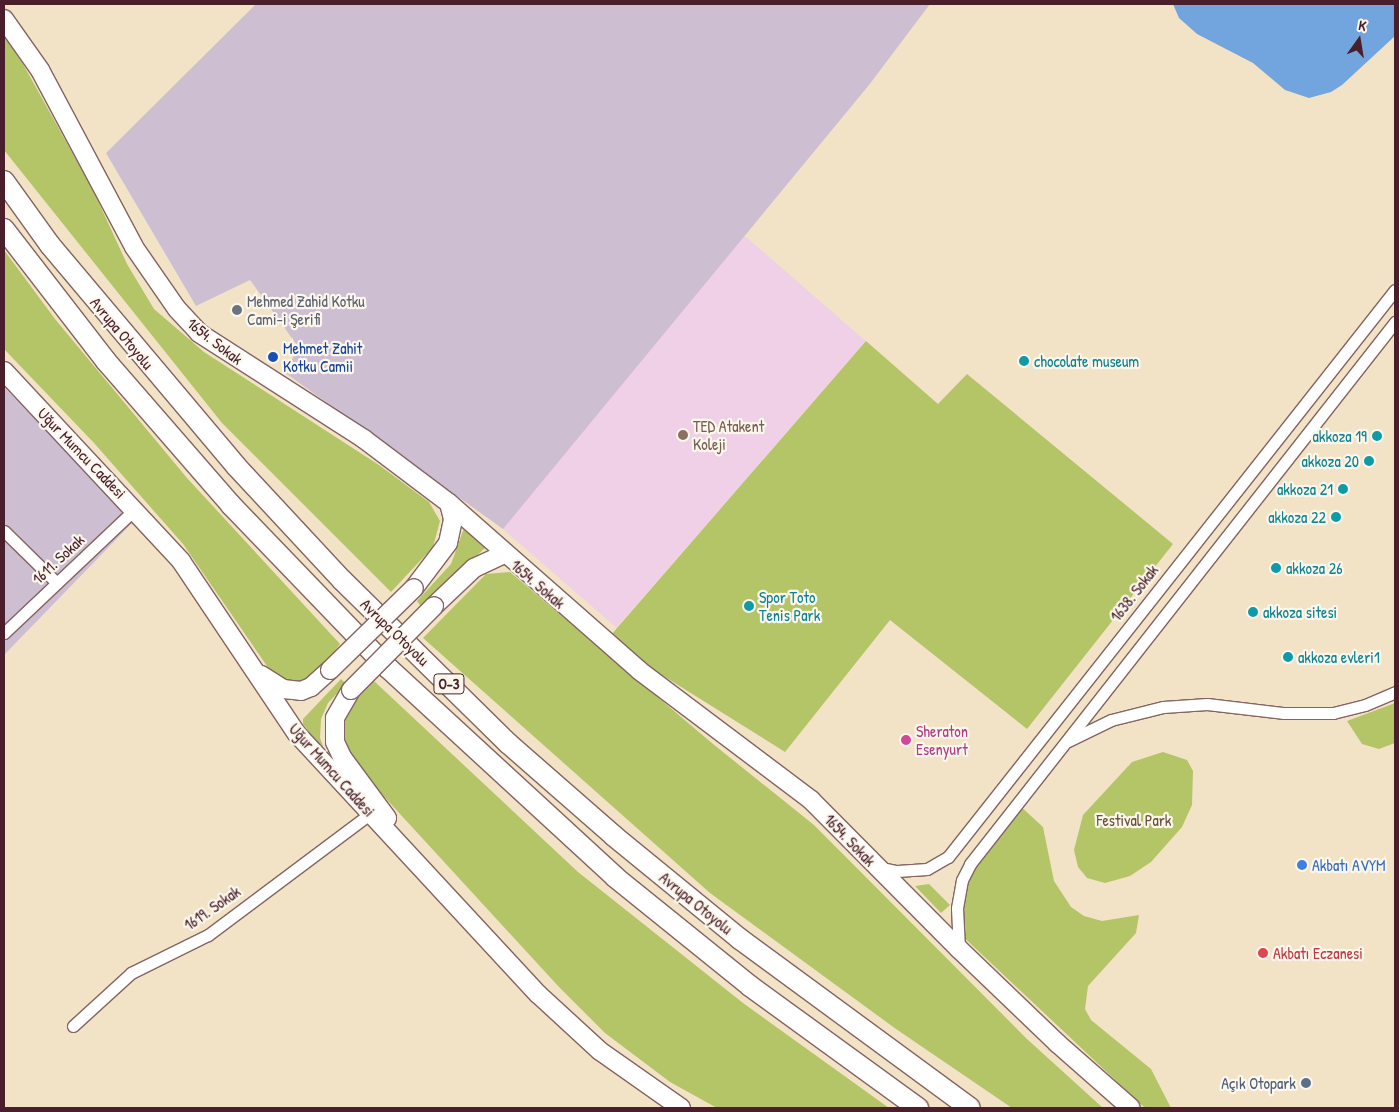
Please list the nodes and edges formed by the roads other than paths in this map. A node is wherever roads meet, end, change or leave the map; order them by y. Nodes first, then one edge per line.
1 (4, 19) edge
2 (4, 181) edge
3 (4, 229) edge
4 (1395, 290) edge
5 (1395, 322) edge
6 (4, 370) edge
7 (449, 503) junction
8 (135, 509) junction
9 (4, 531) edge
10 (504, 554) junction
11 (57, 583) junction
12 (4, 633) edge
13 (253, 669) junction
14 (1395, 692) edge
15 (1065, 743) junction
16 (370, 814) junction
17 (417, 860) junction
18 (876, 867) junction
19 (959, 948) junction
20 (73, 1026) dead end
21 (681, 1108) edge
22 (918, 1108) edge
23 (970, 1108) edge
24 (1131, 1108) edge

1 - 7 main road, 1654. Sokak
2 - 23 highway, Avrupa Otoyolu / O-3
3 - 22 highway, Avrupa Otoyolu / O-3
4 - 18 street, 1638. Sokak
5 - 15 street
6 - 8 main road, Uğur Mumcu Caddesi
7 - 10 main road, 1654. Sokak
7 - 13 main road, bridge
8 - 11 street, 1611. Sokak
8 - 13 main road, Uğur Mumcu Caddesi
9 - 11 street
10 - 17 main road, bridge
10 - 18 main road, 1654. Sokak
11 - 12 street, 1611. Sokak
13 - 16 main road, Uğur Mumcu Caddesi
14 - 15 street
15 - 19 street
16 - 17 main road, Uğur Mumcu Caddesi
16 - 20 street, 1619. Sokak
17 - 21 main road, Uğur Mumcu Caddesi
18 - 19 main road, 1654. Sokak
19 - 24 main road, 1654. Sokak

